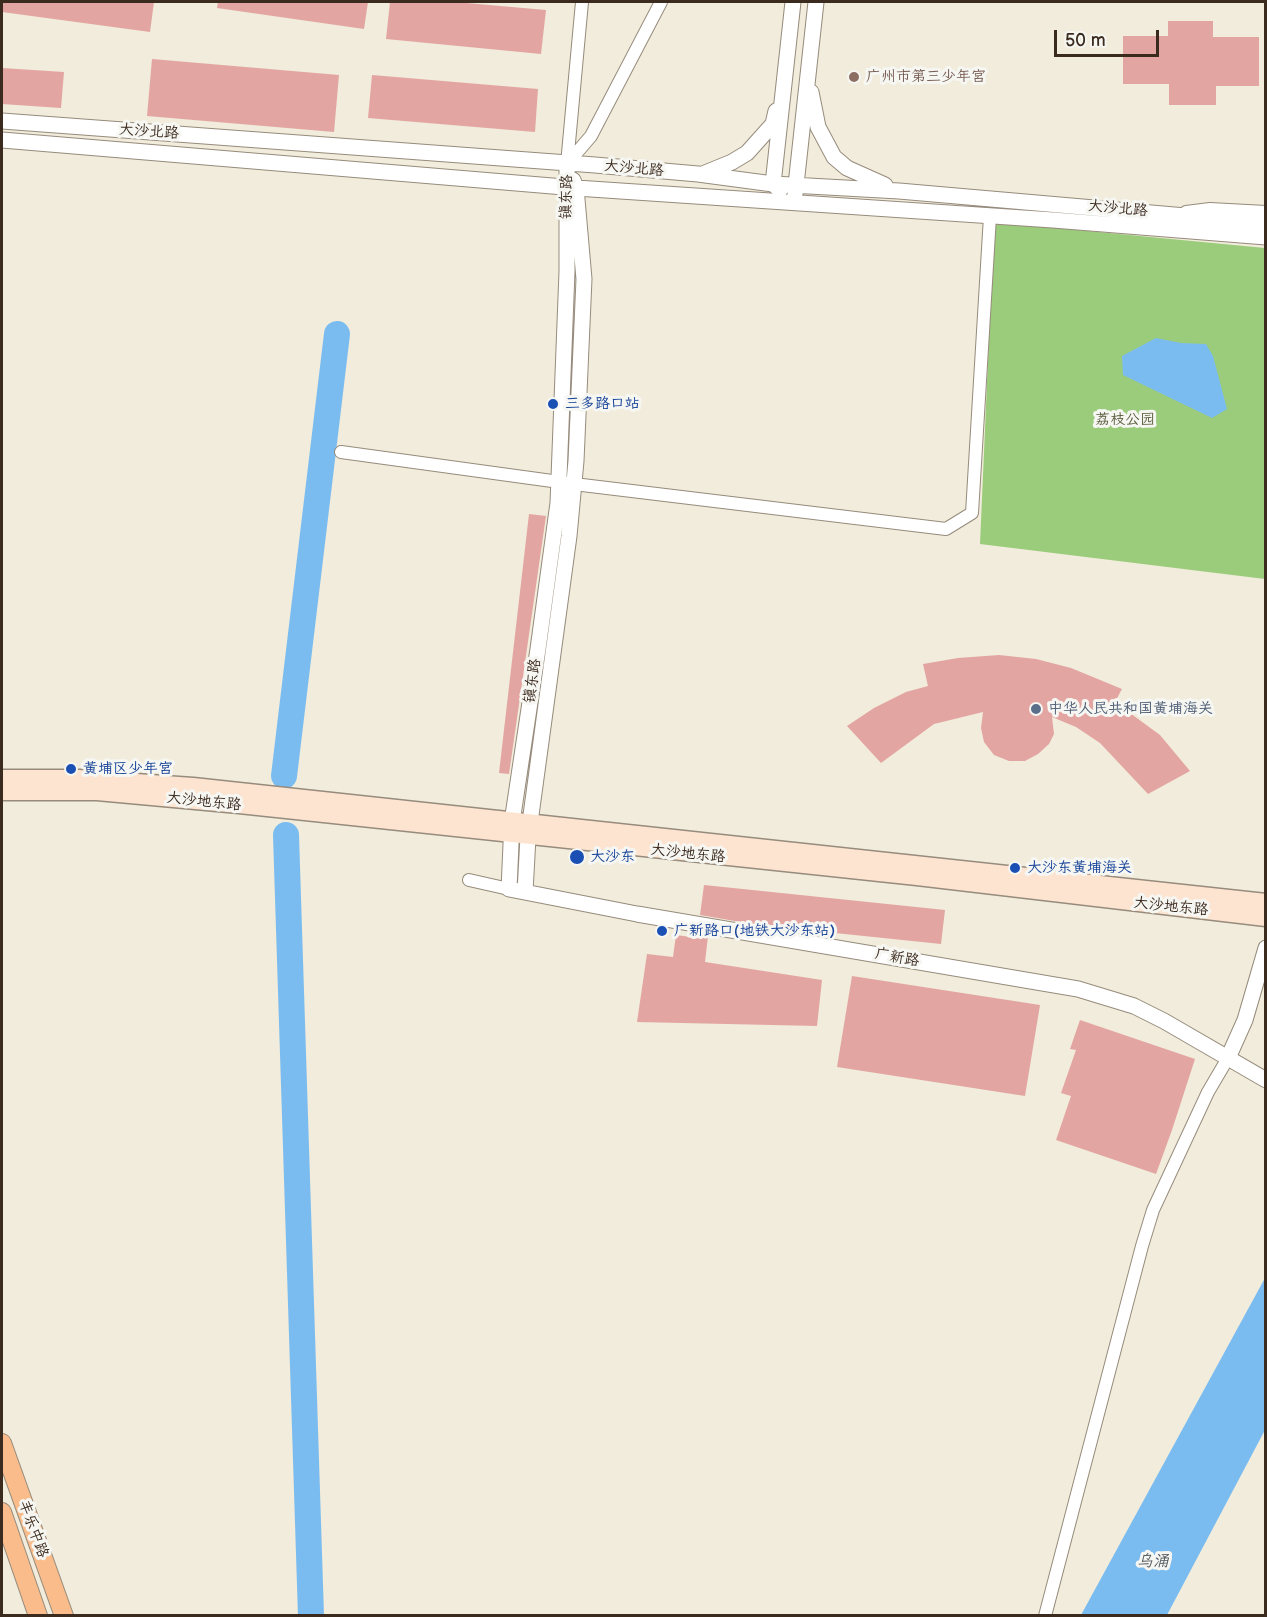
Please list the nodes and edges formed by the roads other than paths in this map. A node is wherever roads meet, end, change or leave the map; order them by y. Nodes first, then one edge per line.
1 (582, 2) edge
2 (661, 2) edge
3 (793, 2) edge
4 (816, 2) edge
5 (785, 68) junction
6 (807, 69) junction
7 (783, 85) junction
8 (2, 121) edge
9 (2, 140) edge
10 (567, 164) junction
11 (698, 174) junction
12 (772, 184) junction
13 (797, 185) junction
14 (572, 187) junction
15 (899, 190) junction
16 (793, 202) junction
17 (1266, 213) edge
18 (1168, 214) junction
19 (990, 216) junction
20 (1266, 223) edge
21 (1266, 237) edge
22 (341, 452) dead end
23 (558, 482) junction
24 (574, 484) junction
25 (2, 778) edge
26 (2, 792) edge
27 (511, 829) junction
28 (529, 830) junction
29 (469, 880) dead end
30 (517, 891) junction
31 (1266, 902) edge
32 (1266, 918) edge
33 (1266, 948) edge
34 (1228, 1058) junction
35 (1266, 1080) edge
36 (2, 1443) edge
37 (2, 1512) edge
38 (38, 1616) edge
39 (64, 1616) edge
40 (1045, 1616) edge

1 - 10 street
2 - 10 street
3 - 5 street
4 - 6 street
5 - 6 street
5 - 7 street
6 - 13 street
6 - 15 street
7 - 11 street
7 - 12 street
8 - 10 street, 大沙北路
9 - 14 street, 大沙北路
10 - 11 street, 大沙北路
10 - 14 street, 镇东路
11 - 12 street, 大沙北路
12 - 13 street, 大沙北路
12 - 16 street
13 - 15 street, 大沙北路
13 - 16 street
14 - 16 street, 大沙北路
14 - 23 street, 镇东路
14 - 24 street, 镇东路
15 - 18 street, 大沙北路
16 - 19 street, 大沙北路
17 - 18 street
18 - 20 street, 大沙北路
19 - 21 street, 大沙北路
19 - 24 street
22 - 23 street
23 - 24 street
23 - 27 street, 镇东路
24 - 28 street, 镇东路
25 - 27 main road, 大沙地东路
26 - 27 main road, 大沙地东路
27 - 28 main road, 大沙地东路
27 - 30 street, 镇东路
28 - 30 street, 镇东路
28 - 31 main road, 大沙地东路
28 - 32 main road, 大沙地东路
29 - 30 street
30 - 34 street, 广新路
33 - 34 street
34 - 35 street, 广新路
34 - 40 street
36 - 39 main road, 丰乐中路
37 - 38 main road, 丰乐中路

